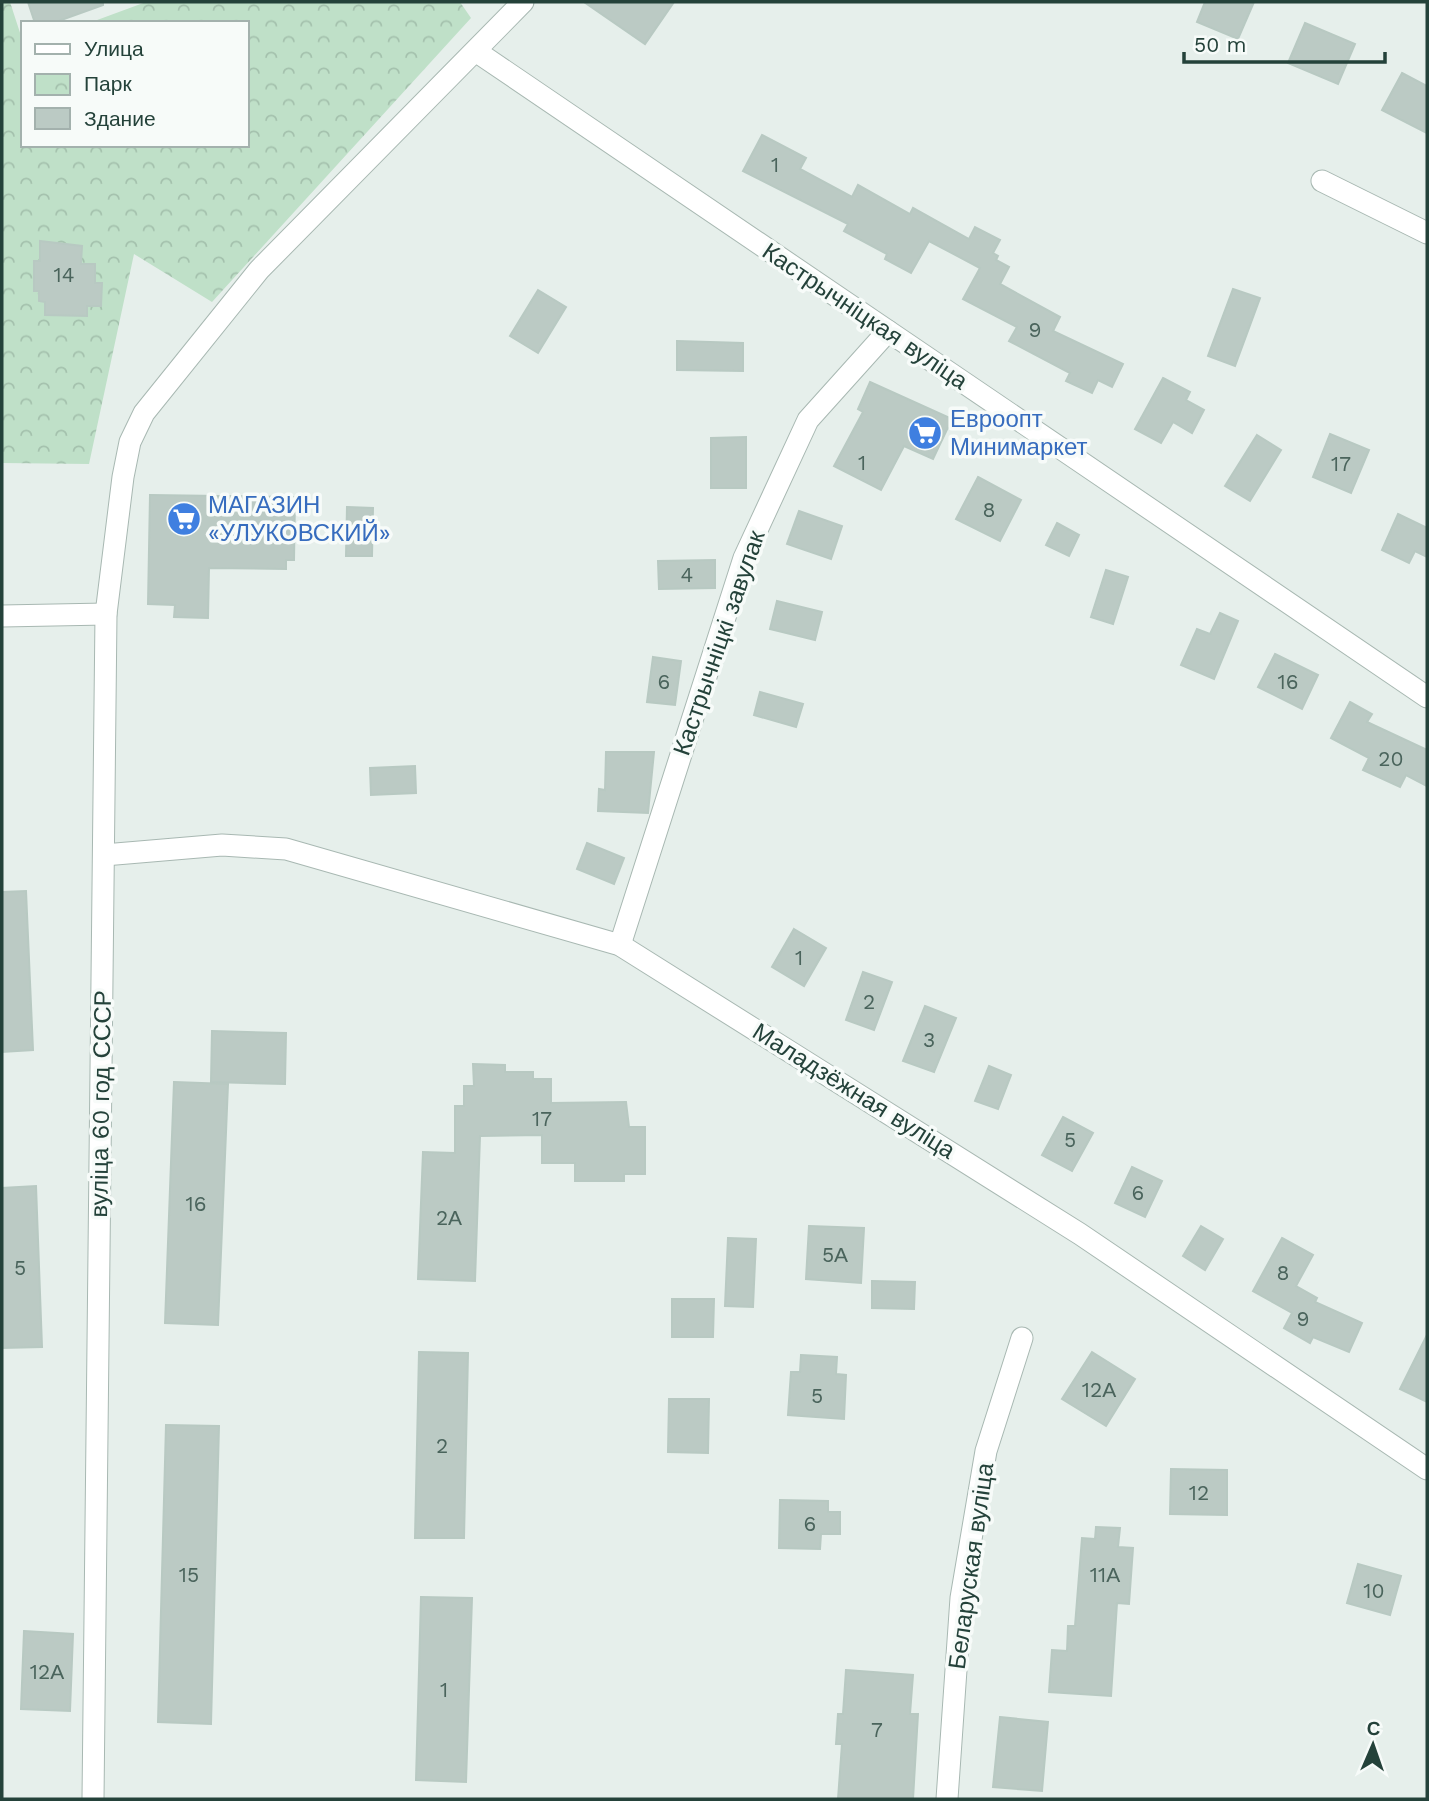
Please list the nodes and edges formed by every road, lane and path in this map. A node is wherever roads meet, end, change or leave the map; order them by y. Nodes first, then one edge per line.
1 (523, 2) edge
2 (477, 52) junction
3 (1322, 181) dead end
4 (1427, 233) edge
5 (888, 331) junction
6 (106, 614) junction
7 (2, 616) edge
8 (1427, 697) edge
9 (104, 855) junction
10 (620, 945) junction
11 (1021, 1338) dead end
12 (1427, 1469) edge
13 (93, 1799) edge
14 (947, 1799) edge

1 - 2 street, вуліца 60 год СССР
2 - 5 street, Кастрычніцкая вуліца
2 - 6 street, вуліца 60 год СССР
3 - 4 street
5 - 8 street, Кастрычніцкая вуліца
5 - 10 street, Кастрычніцкі завулак
6 - 7 street
6 - 9 street, вуліца 60 год СССР
9 - 10 street, Маладзёжная вуліца
9 - 13 street, вуліца 60 год СССР
10 - 12 street, Маладзёжная вуліца
11 - 14 street, Беларуская вуліца

